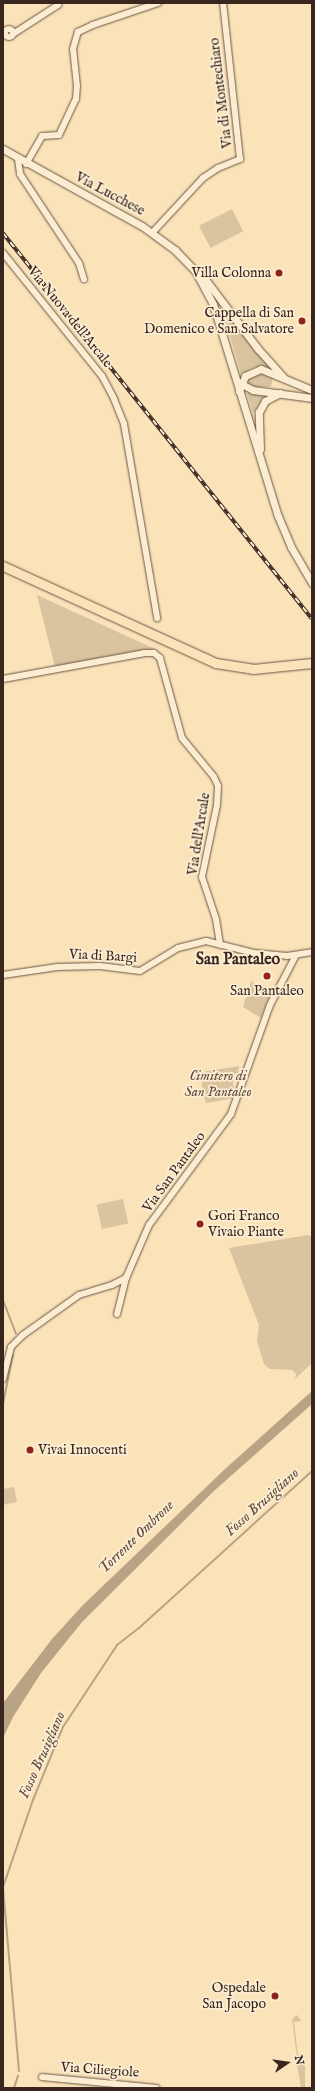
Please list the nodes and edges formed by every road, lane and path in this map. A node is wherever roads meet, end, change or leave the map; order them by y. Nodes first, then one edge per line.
1 (158, 3) edge
2 (223, 3) edge
3 (58, 5) dead end
4 (4, 32) edge
5 (3, 149) edge
6 (18, 159) junction
7 (26, 164) junction
8 (152, 233) junction
9 (3, 253) edge
10 (196, 272) junction
11 (84, 280) dead end
12 (284, 378) junction
13 (238, 385) junction
14 (312, 390) edge
15 (280, 394) junction
16 (312, 398) edge
17 (261, 465) junction
18 (3, 566) edge
19 (312, 583) edge
20 (157, 618) dead end
21 (312, 663) edge
22 (3, 679) edge
23 (220, 945) junction
24 (312, 952) edge
25 (296, 955) junction
26 (3, 975) edge
27 (126, 1278) junction
28 (117, 1314) dead end
29 (3, 1347) edge
30 (11, 1347) junction
31 (3, 1379) edge
32 (42, 2077) dead end
33 (156, 2088) edge

1 - 7 street
2 - 8 street, Via di Montechiaro
3 - 4 street
5 - 6 street, Via Lucchese
6 - 7 street, Via Lucchese
6 - 11 street
7 - 8 street, Via Lucchese
8 - 10 street, Via Lucchese
9 - 20 street, Via Nuova dell'Arcale
10 - 12 street, Via Lucchese
10 - 13 street, Via Lucchese
12 - 13 street, Via Lucchese
12 - 14 street, Via Lucchese
13 - 15 street
13 - 17 street, Via Lucchese
15 - 16 street
15 - 17 street, Via Lucchese
17 - 19 street, Via Lucchese
18 - 21 main road
22 - 23 street, Via dell'Arcale
23 - 25 street, Via di Bargi
23 - 26 street, Via di Bargi
24 - 25 street, Via di Bargi
25 - 27 street, Via San Pantaleo
27 - 28 street, Via San Pantaleo
27 - 30 street
29 - 30 street
30 - 31 street
32 - 33 street, Via Ciliegiole

